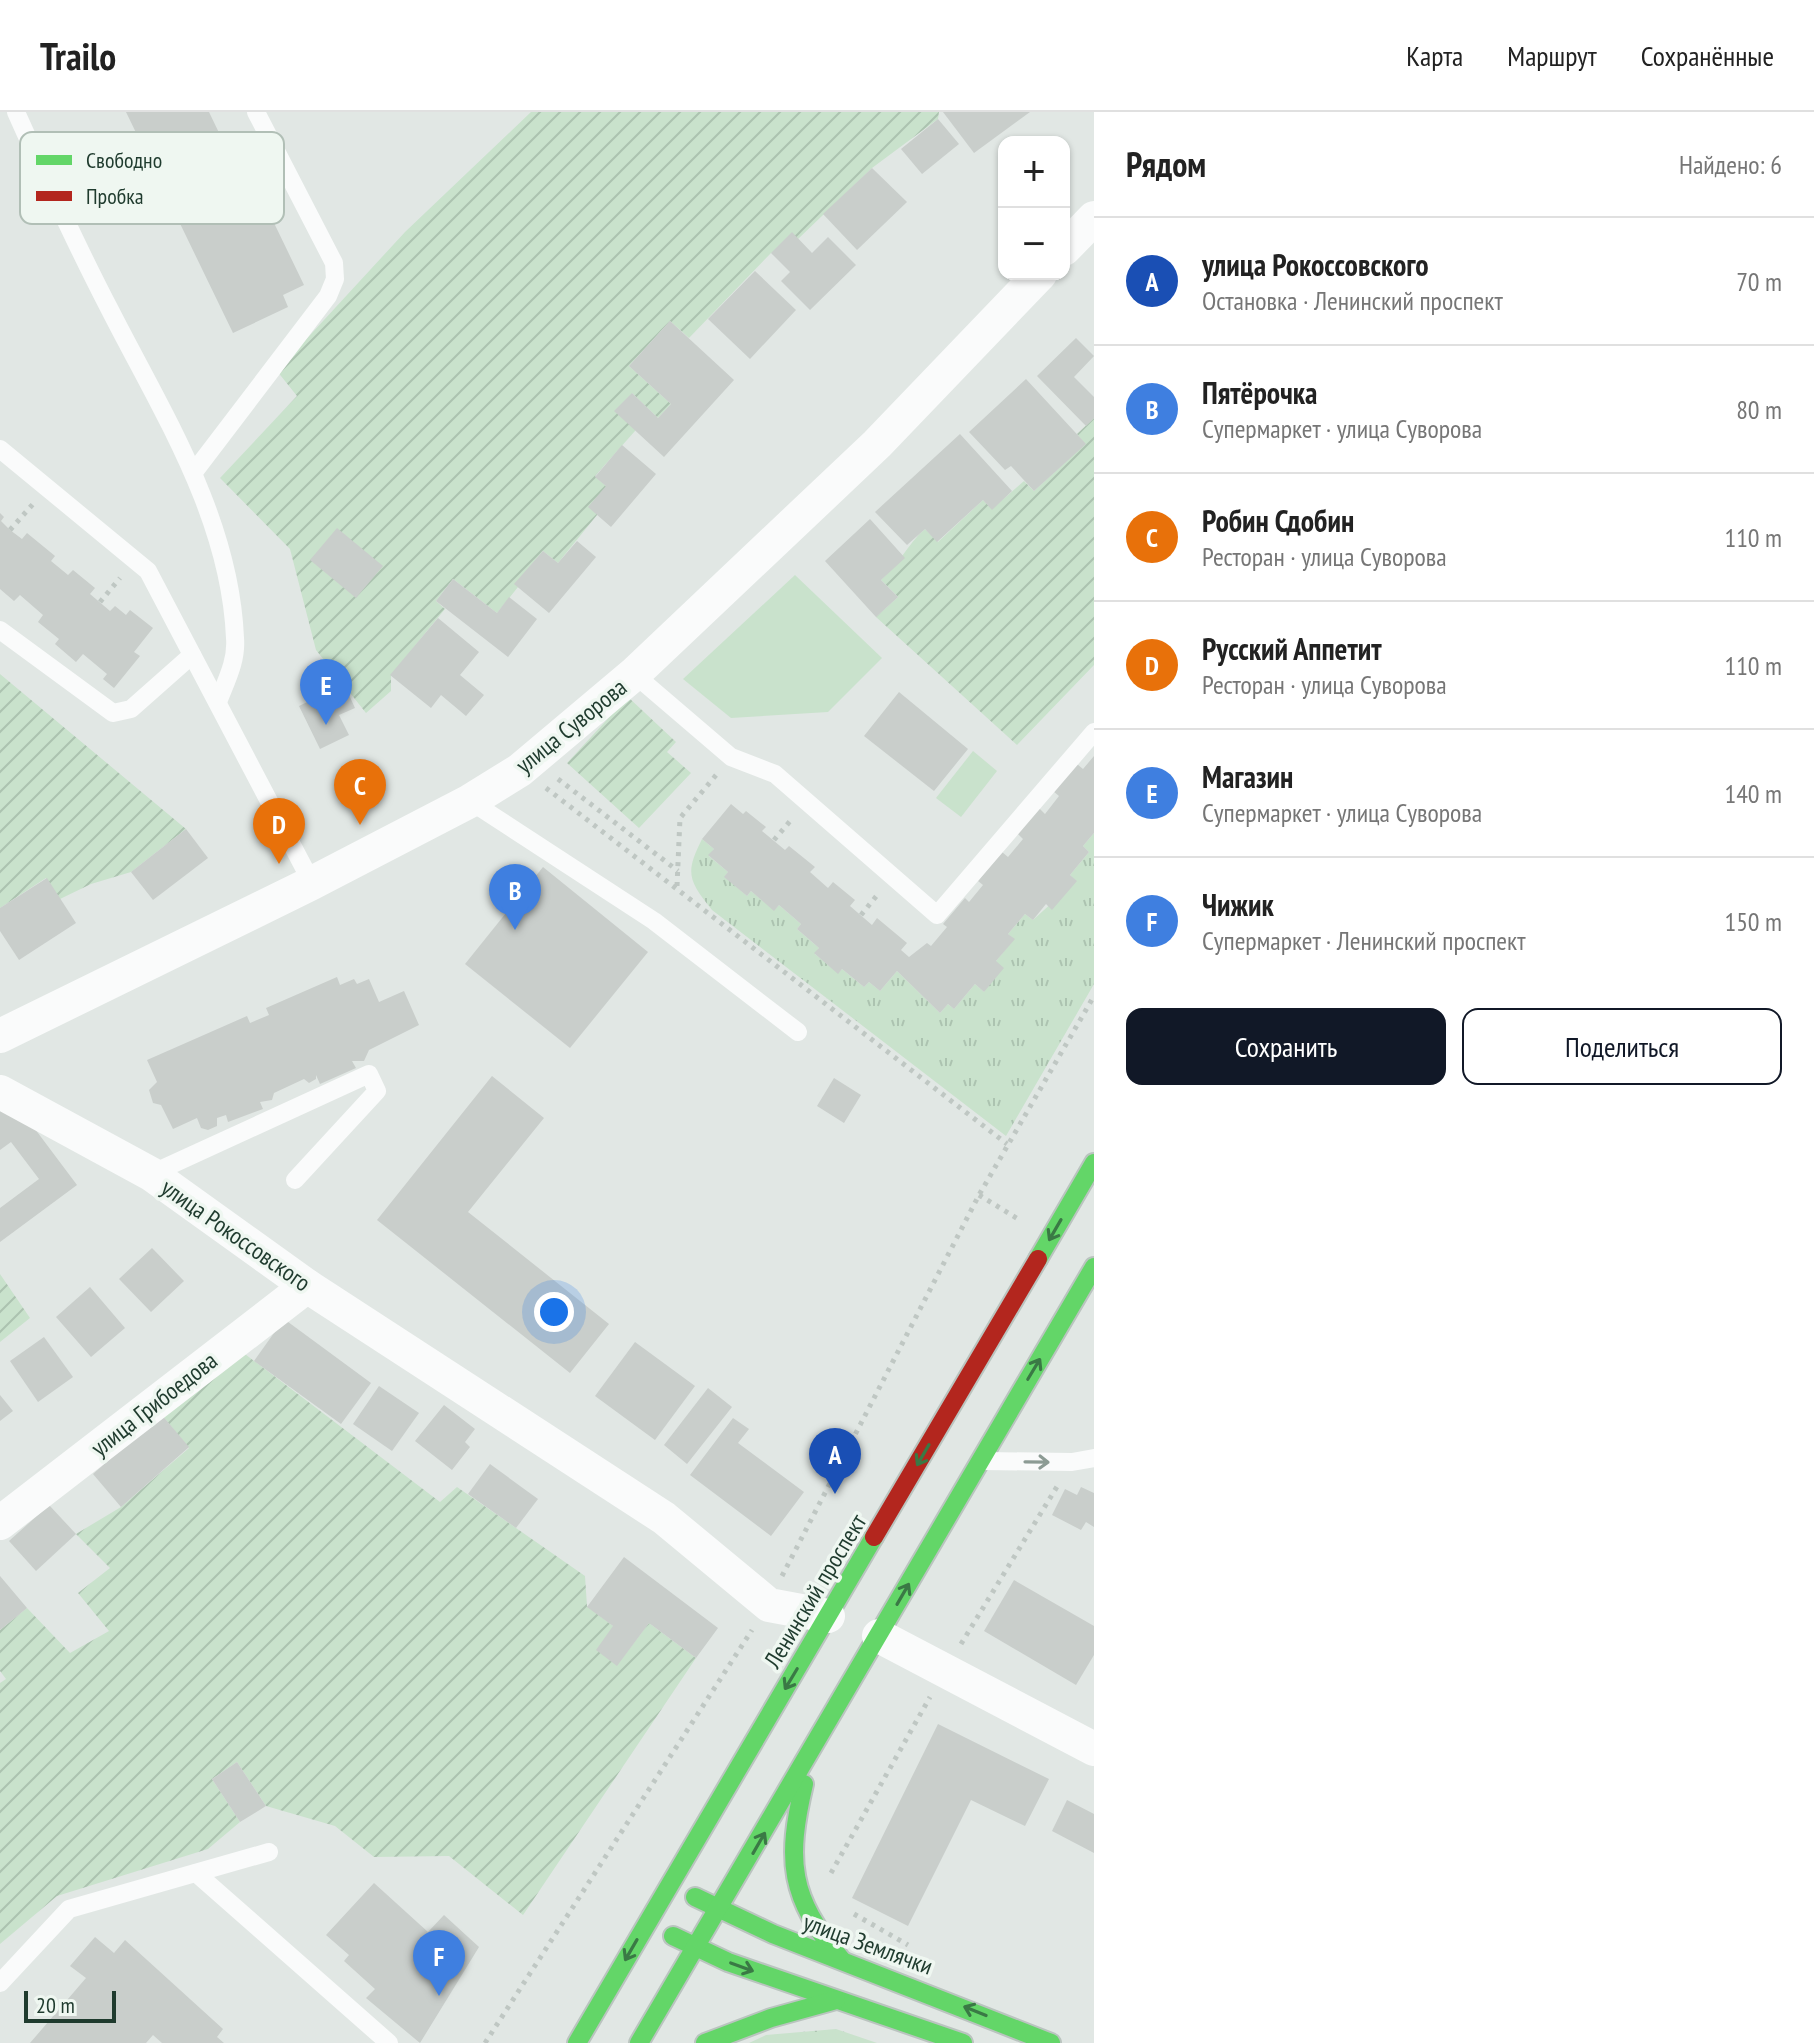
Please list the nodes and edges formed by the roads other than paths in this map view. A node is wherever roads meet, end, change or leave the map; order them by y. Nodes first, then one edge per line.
1 (16, 112) edge
2 (256, 112) edge
3 (25, 132) edge
4 (266, 132) edge
5 (284, 166) edge
6 (1094, 218) edge
7 (66, 224) edge
8 (1070, 243) edge
9 (1034, 280) edge
10 (0, 449) edge
11 (194, 472) junction
12 (0, 630) edge
13 (192, 655) junction
14 (634, 674) junction
15 (218, 702) junction
16 (1094, 732) edge
17 (470, 801) junction
18 (312, 883) junction
19 (798, 1032) dead end
20 (0, 1036) edge
21 (0, 1092) edge
22 (1094, 1163) edge
23 (151, 1174) junction
24 (295, 1180) dead end
25 (1094, 1267) edge
26 (307, 1286) junction
27 (1094, 1458) edge
28 (980, 1460) junction
29 (1072, 1462) junction
30 (1094, 1465) edge
31 (0, 1523) edge
32 (828, 1616) junction
33 (879, 1636) junction
34 (1094, 1749) edge
35 (813, 1750) junction
36 (269, 1852) dead end
37 (196, 1873) junction
38 (671, 1883) junction
39 (719, 1910) junction
40 (647, 1922) junction
41 (697, 1949) junction
42 (843, 1961) junction
43 (0, 1983) edge
44 (836, 2000) junction
45 (389, 2043) edge
46 (577, 2043) edge
47 (639, 2043) edge
48 (705, 2043) edge
49 (963, 2043) edge
50 (1051, 2043) edge

1 - 3 lane
2 - 4 lane
5 - 11 lane
6 - 8 street
7 - 11 lane
9 - 14 street, улица Суворова
10 - 13 lane
11 - 15 lane
12 - 13 lane
13 - 15 lane
14 - 16 lane
14 - 17 street, улица Суворова
15 - 18 lane
17 - 18 street, улица Суворова
17 - 19 lane
18 - 20 street, улица Суворова
21 - 23 street, улица Рокоссовского
22 -> 32 main road, Ленинский проспект
23 - 24 lane
23 - 26 street, улица Рокоссовского
28 -> 25 main road
26 - 31 street, улица Грибоедова
26 - 32 street, улица Рокоссовского
27 - 29 lane
28 -> 29 lane
33 -> 28 main road
29 - 30 lane
32 -> 38 main road, Ленинский проспект
33 - 34 street
33 - 35 main road
39 -> 35 main road
35 - 42 main road
36 - 37 lane
37 - 43 lane
37 - 45 lane
38 - 39 main road, улица Землячки
38 - 40 main road, Ленинский проспект
39 - 41 main road
39 - 42 main road, улица Землячки
40 - 41 main road
40 -> 46 main road, Ленинский проспект
41 -> 44 main road
41 - 47 main road
50 -> 42 main road, улица Землячки
44 - 48 main road
44 - 49 main road

